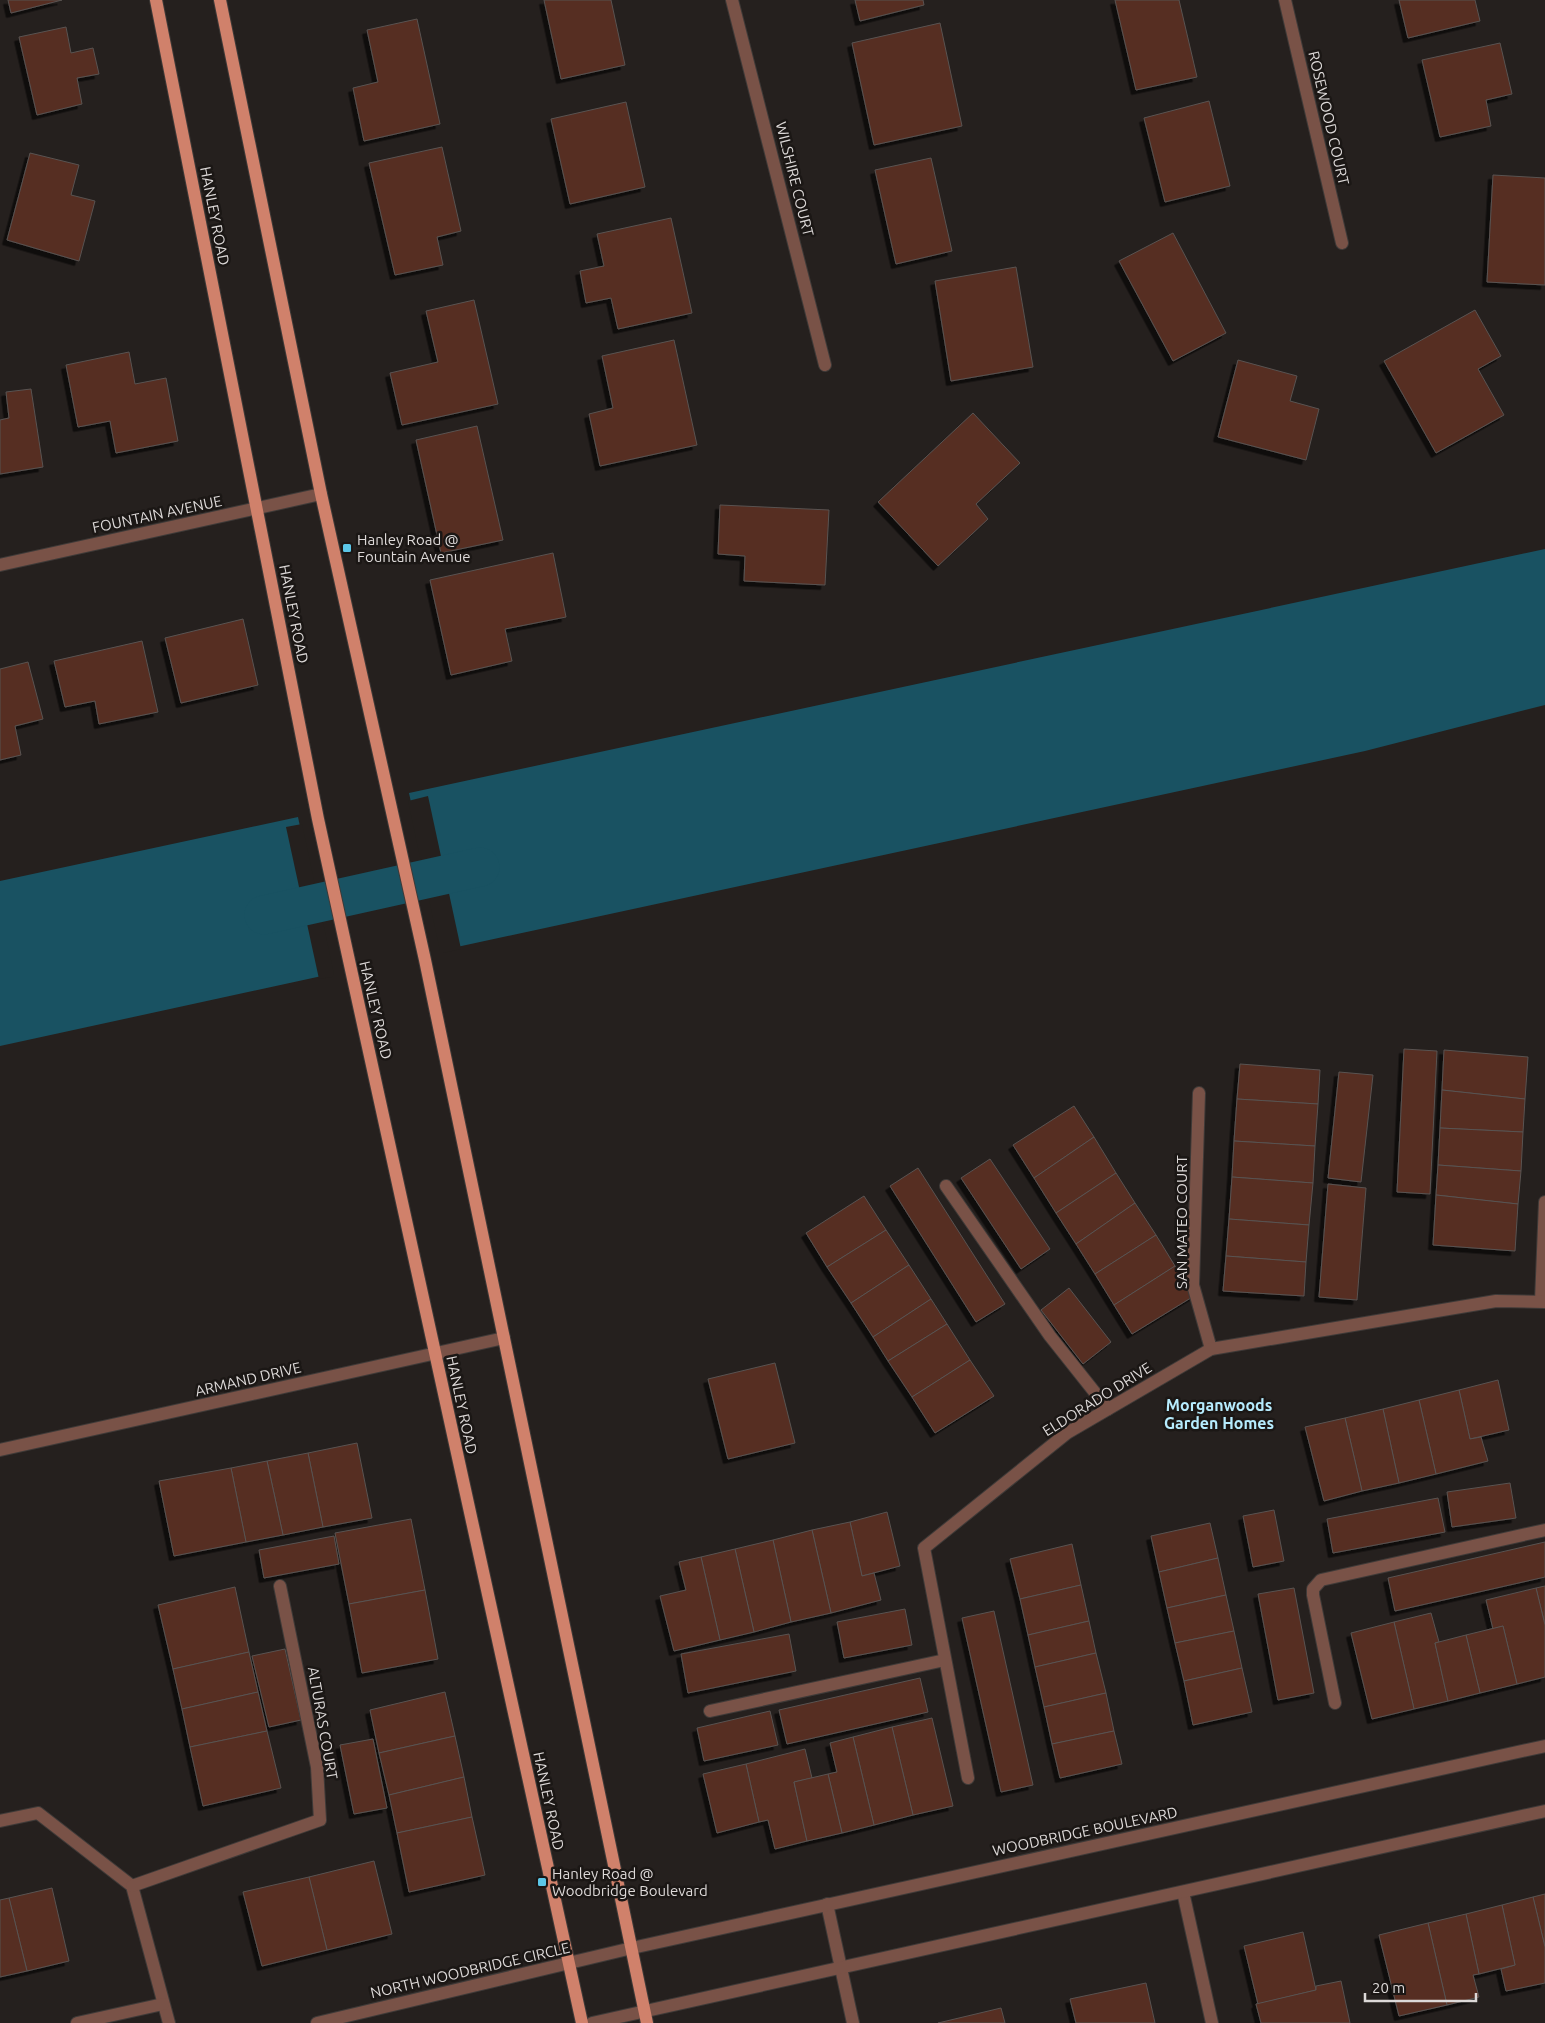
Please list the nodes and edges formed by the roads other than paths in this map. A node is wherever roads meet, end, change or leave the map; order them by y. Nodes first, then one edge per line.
1 (156, 0) edge
2 (220, 0) edge
3 (732, 0) edge
4 (1284, 0) edge
5 (1342, 244) dead end
6 (825, 365) dead end
7 (321, 494) junction
8 (257, 508) junction
9 (0, 565) edge
10 (1199, 1093) dead end
11 (946, 1186) dead end
12 (1545, 1202) edge
13 (1543, 1302) edge
14 (504, 1338) junction
15 (1210, 1349) junction
16 (434, 1354) junction
17 (1108, 1409) junction
18 (0, 1450) edge
19 (1545, 1530) edge
20 (280, 1586) dead end
21 (946, 1660) junction
22 (1335, 1703) dead end
23 (710, 1711) dead end
24 (1545, 1746) edge
25 (968, 1778) dead end
26 (1545, 1811) edge
27 (0, 1821) edge
28 (132, 1886) junction
29 (1183, 1892) junction
30 (828, 1904) junction
31 (632, 1948) junction
32 (568, 1963) junction
33 (840, 1968) junction
34 (163, 2004) junction
35 (645, 2017) edge
36 (77, 2023) edge
37 (168, 2023) edge
38 (317, 2023) edge
39 (582, 2023) edge
40 (592, 2023) edge
41 (853, 2023) edge
42 (1212, 2023) edge

1 - 8 main road, HANLEY ROAD
2 - 7 main road
3 - 6 street, WILSHIRE COURT
4 - 5 street, ROSEWOOD COURT
7 - 8 street, FOUNTAIN AVENUE
7 - 14 main road
8 - 9 street, FOUNTAIN AVENUE
8 - 16 main road, HANLEY ROAD
10 - 15 street, SAN MATEO COURT
11 - 17 street
12 - 13 street
13 - 15 street, ELDORADO DRIVE
14 - 16 street, ARMAND DRIVE
14 - 31 main road
15 - 17 street, ELDORADO DRIVE
16 - 18 street, ARMAND DRIVE
16 - 32 main road, HANLEY ROAD
17 - 21 street, ELDORADO DRIVE
19 - 22 street
20 - 28 street, ALTURAS COURT
21 - 23 street
21 - 25 street, ELDORADO DRIVE
24 - 30 street, WOODBRIDGE BOULEVARD
26 - 29 street
27 - 28 street
28 - 34 street
29 - 33 street
29 - 42 street
30 - 31 street, WOODBRIDGE BOULEVARD
30 - 33 street
31 - 32 street, NORTH WOODBRIDGE CIRCLE
31 - 35 main road
32 - 38 street, NORTH WOODBRIDGE CIRCLE
32 - 39 main road, HANLEY ROAD
33 - 35 street
33 - 41 street
34 - 36 street
34 - 37 street
35 - 40 street

